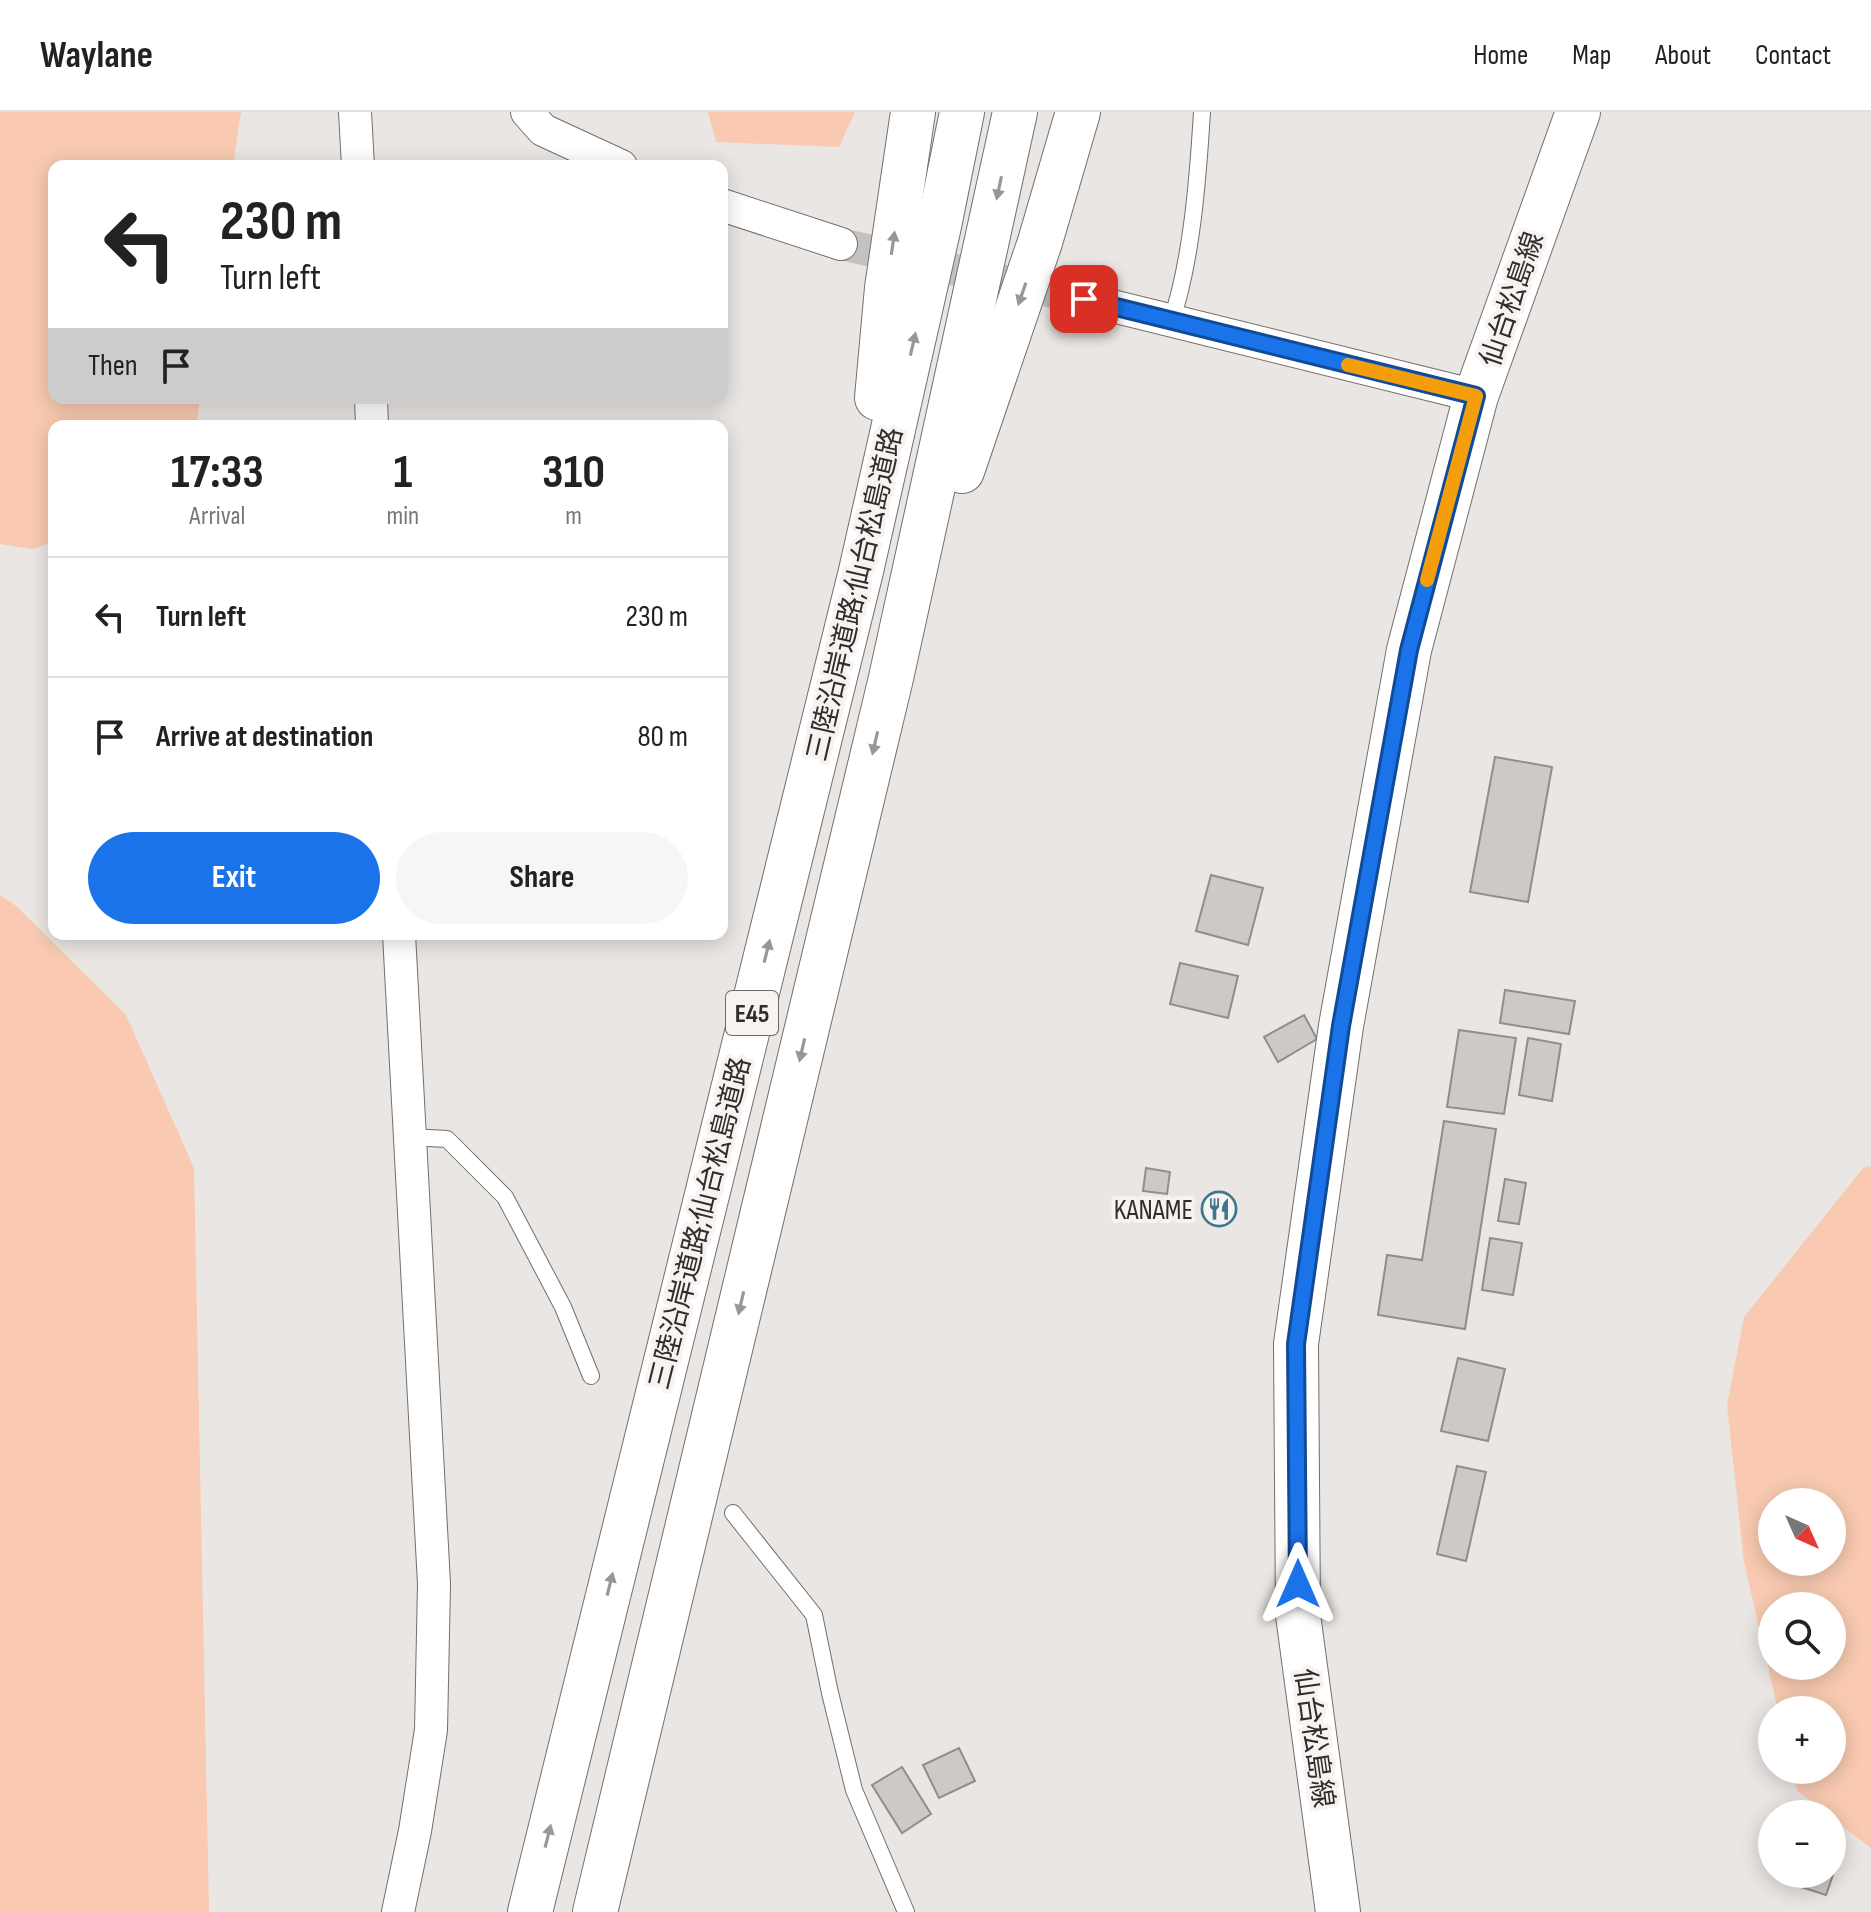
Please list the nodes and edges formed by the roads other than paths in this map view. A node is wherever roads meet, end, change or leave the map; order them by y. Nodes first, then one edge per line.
1 (355, 112) edge
2 (527, 112) edge
3 (913, 112) edge
4 (962, 112) edge
5 (1015, 112) edge
6 (1078, 112) edge
7 (1202, 112) edge
8 (1578, 112) edge
9 (358, 160) edge
10 (608, 160) edge
11 (728, 207) edge
12 (841, 244) tunnel mouth
13 (1084, 299) tunnel mouth
14 (1171, 322) junction
15 (1476, 396) junction
16 (861, 571) junction
17 (891, 678) junction
18 (399, 940) edge
19 (410, 1137) junction
20 (591, 1376) dead end
21 (733, 1513) dead end
22 (398, 1912) edge
23 (530, 1912) edge
24 (595, 1912) edge
25 (906, 1912) edge
26 (1338, 1912) edge

1 - 9 street
2 - 10 street
16 -> 3 main road
16 -> 4 main road, 三陸沿岸道路;仙台松島道路 / E45
5 -> 17 main road, 三陸沿岸道路;仙台松島道路 / E45
6 -> 17 main road
7 - 14 lane
8 - 15 main road, 仙台松島線
11 - 12 street
13 - 14 street
14 - 15 street
15 - 26 main road, 仙台松島線
23 -> 16 main road, 三陸沿岸道路;仙台松島道路 / E45
17 -> 24 main road, 三陸沿岸道路;仙台松島道路 / E45
18 - 19 street
19 - 20 lane
19 - 22 street
21 - 25 lane

